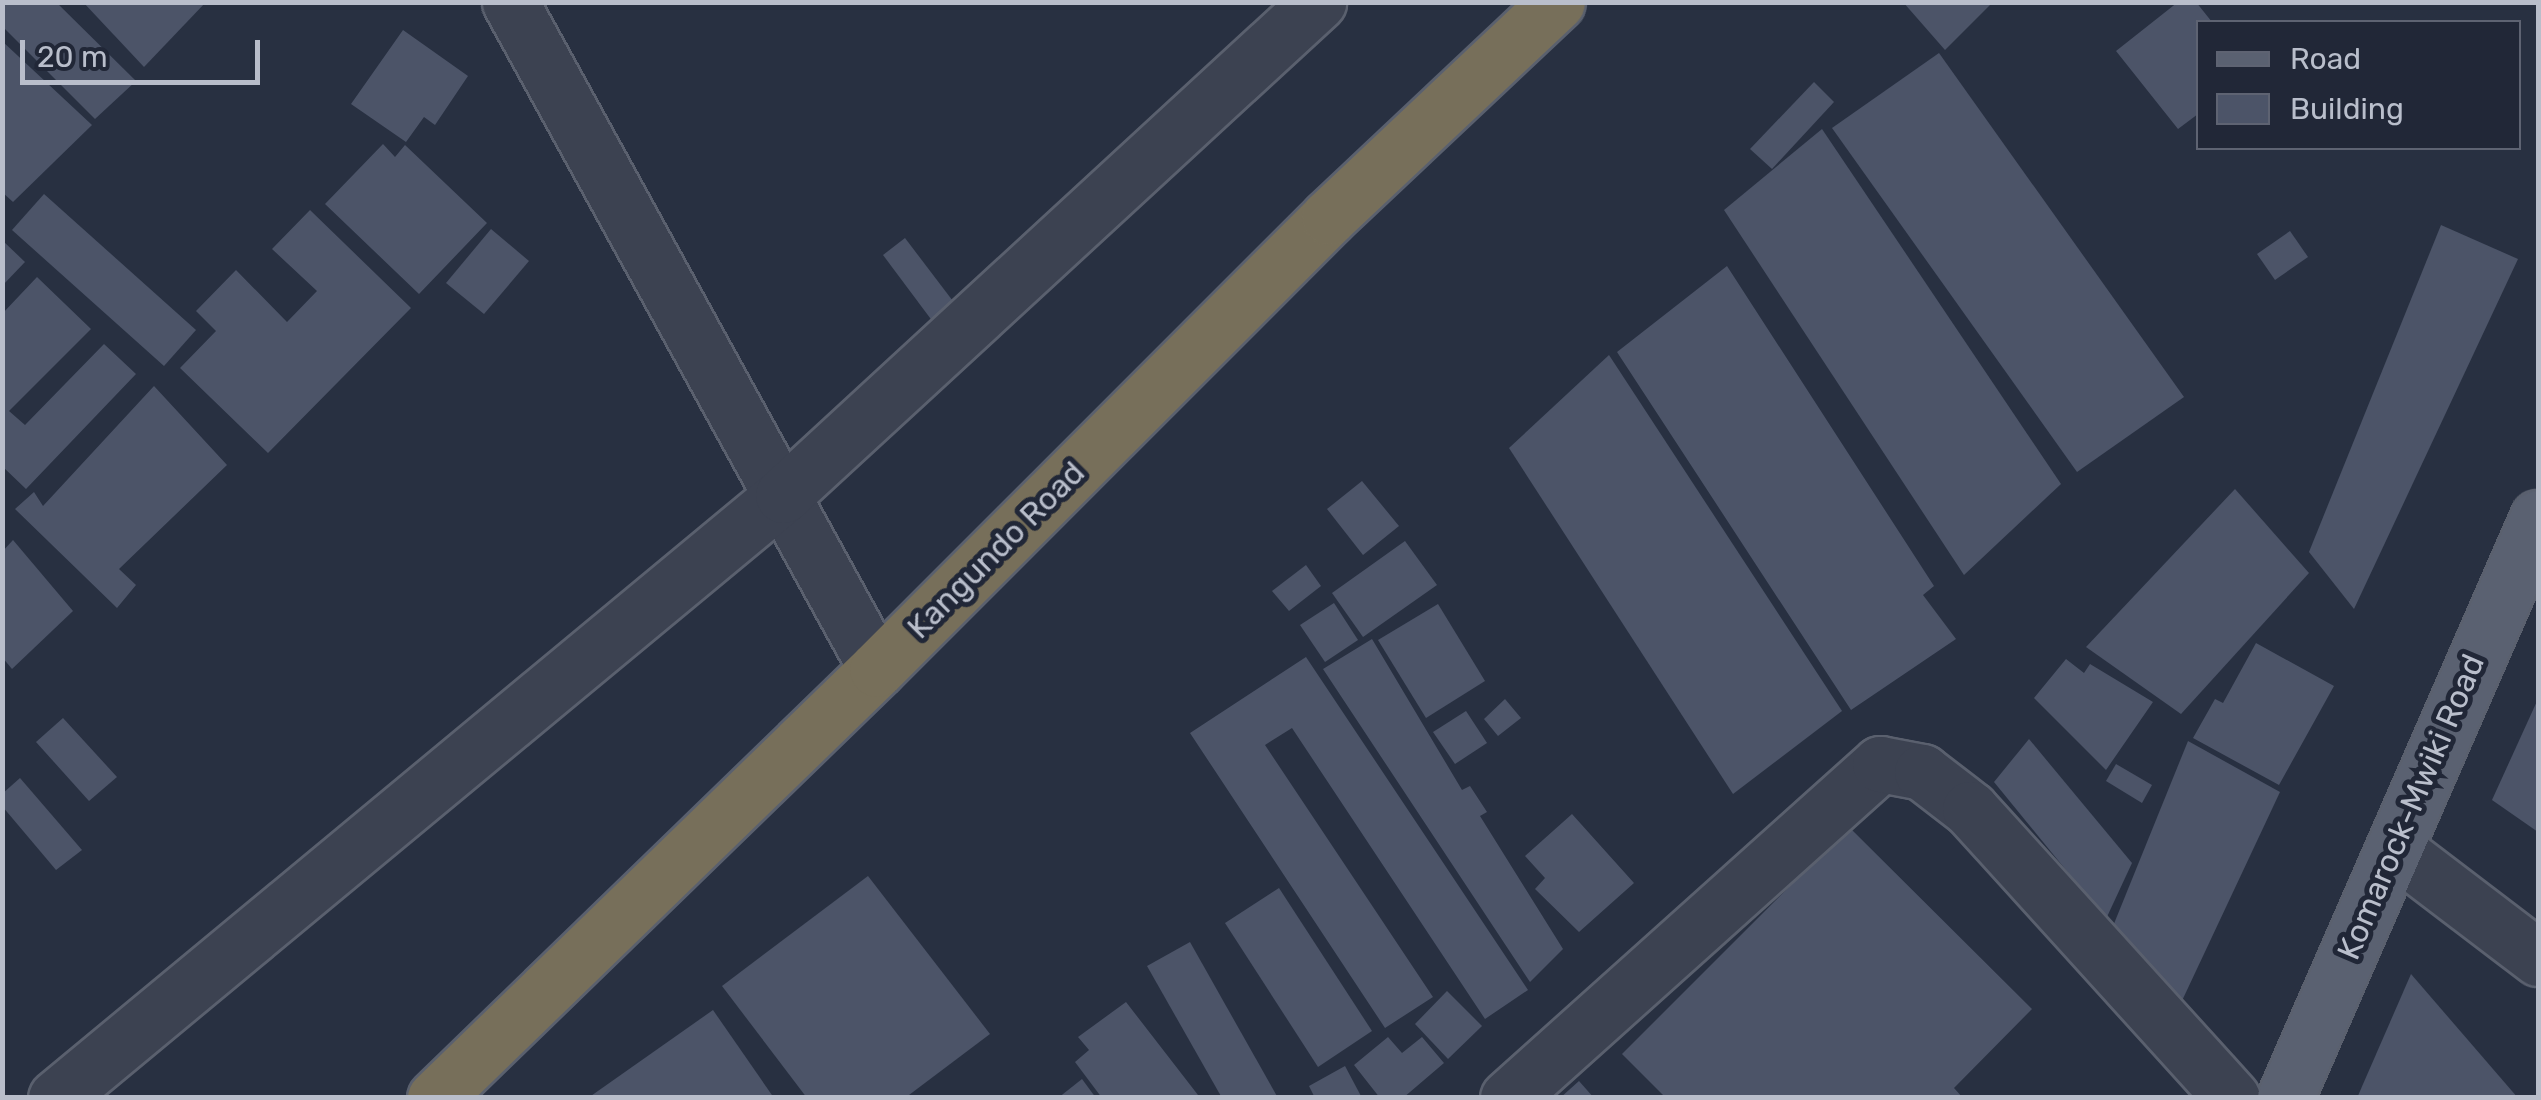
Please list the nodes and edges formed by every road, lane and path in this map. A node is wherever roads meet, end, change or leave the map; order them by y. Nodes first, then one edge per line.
1 (510, 2) edge
2 (1318, 2) edge
3 (1556, 2) edge
4 (783, 495) junction
5 (2538, 518) edge
6 (877, 669) junction
7 (2396, 849) junction
8 (2538, 958) edge
9 (56, 1098) edge
10 (435, 1098) edge
11 (1508, 1098) edge
12 (2232, 1098) edge
13 (2285, 1098) edge

1 - 4 street
2 - 4 street
3 - 6 highway, Kangundo Road
4 - 6 street
4 - 9 street
5 - 7 main road, Komarock-Mwiki Road
6 - 10 highway, Kangundo Road
7 - 8 street
7 - 13 main road, Komarock-Mwiki Road
11 - 12 street

